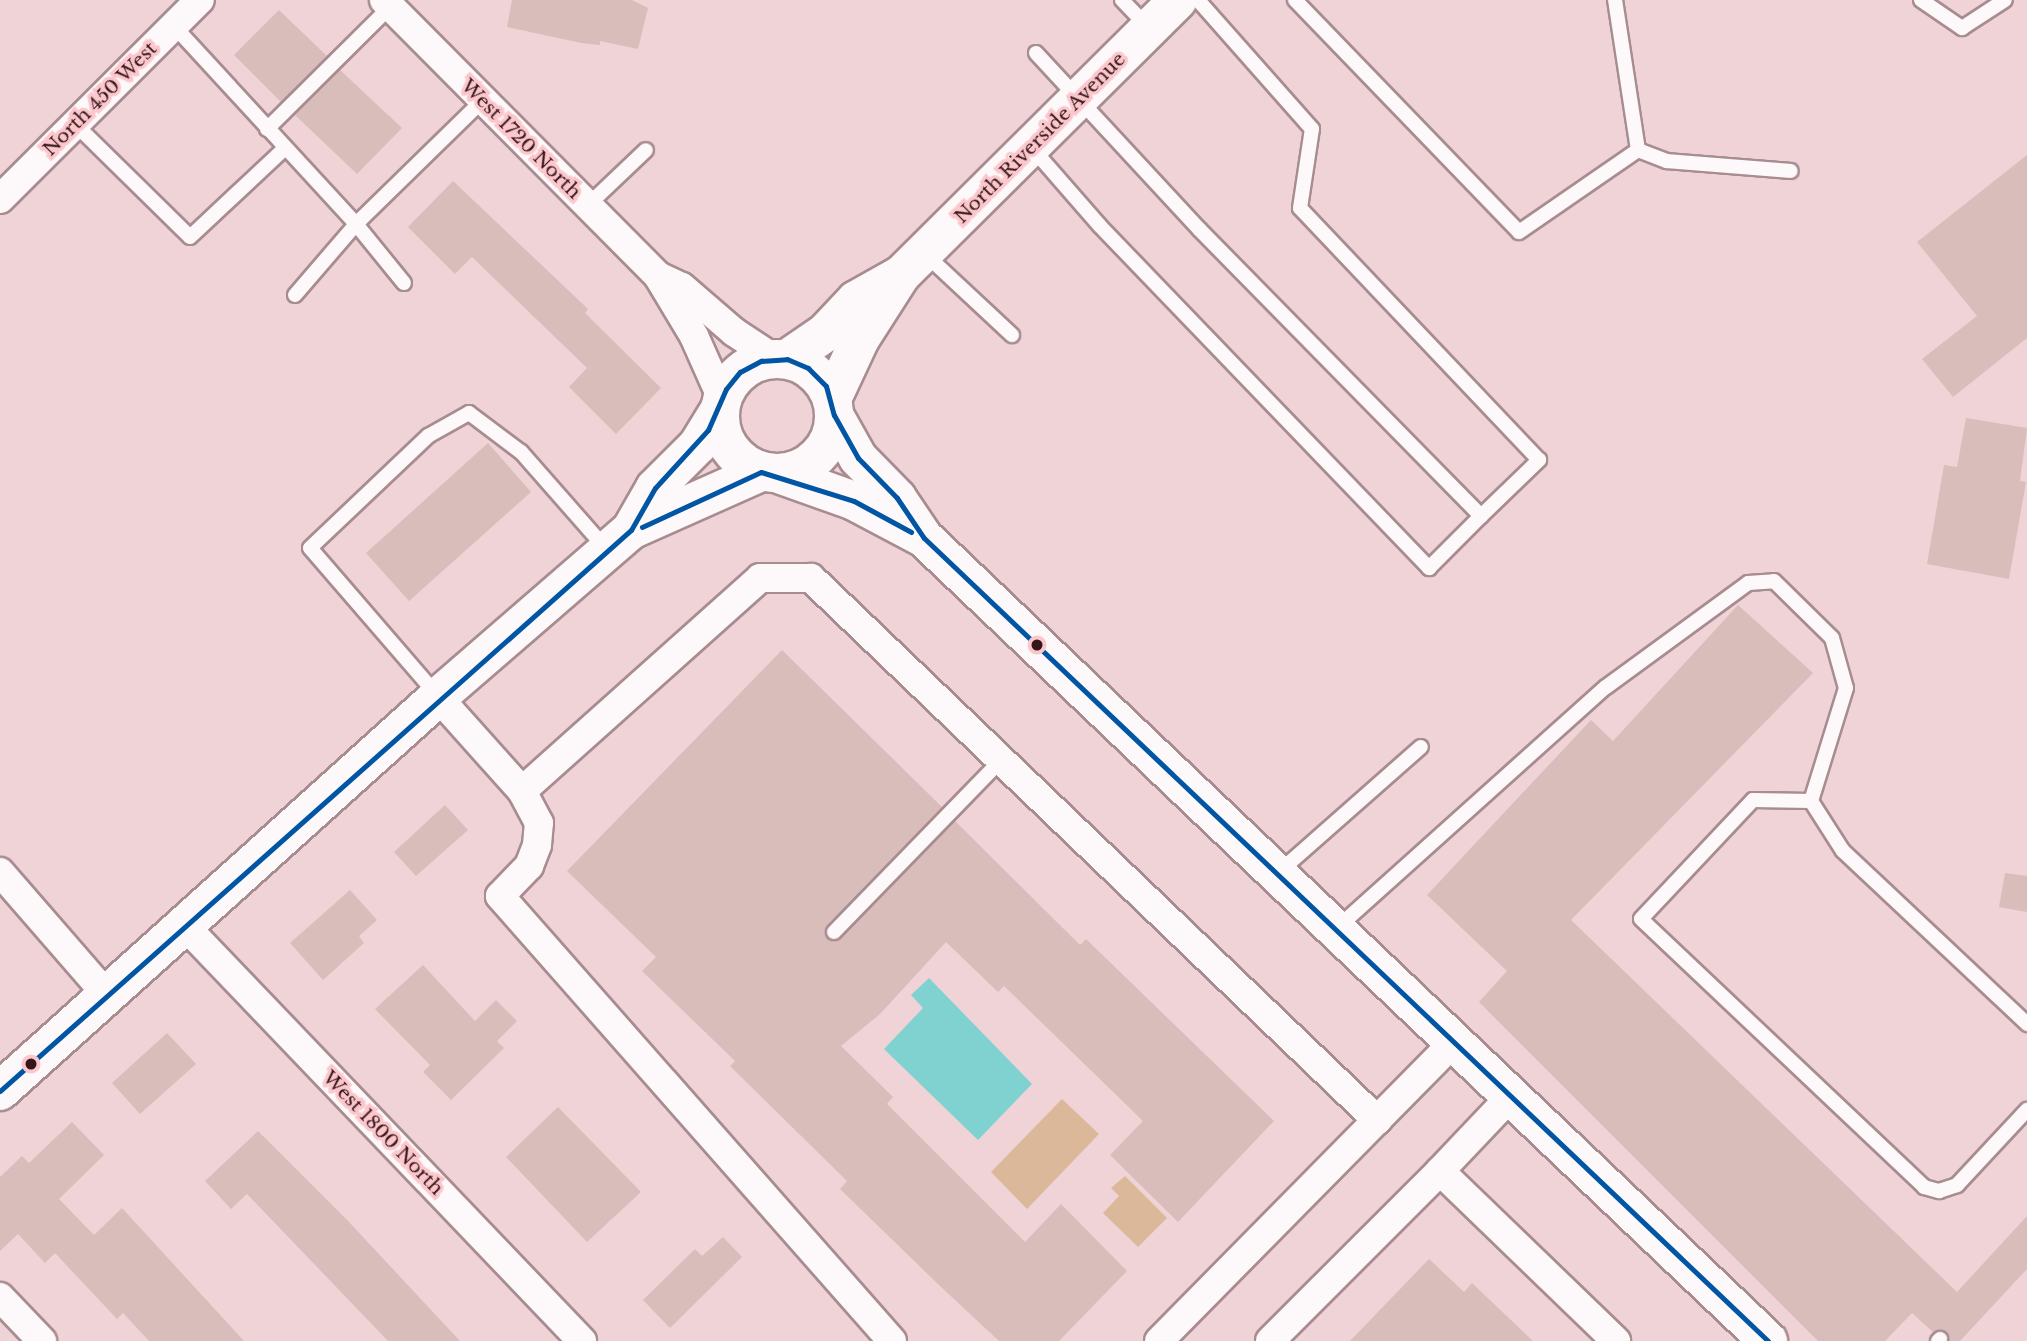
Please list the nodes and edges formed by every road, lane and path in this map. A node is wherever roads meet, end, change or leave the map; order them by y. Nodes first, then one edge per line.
1 (200, 0) edge
2 (1122, 0) edge
3 (1178, 0) edge
4 (1198, 0) edge
5 (1295, 0) edge
6 (1615, 0) edge
7 (1921, 0) edge
8 (2005, 0) edge
9 (388, 3) edge
10 (174, 26) junction
11 (1150, 29) junction
12 (1036, 53) dead end
13 (1079, 99) junction
14 (482, 100) junction
15 (75, 124) junction
16 (267, 129) junction
17 (285, 148) junction
18 (1032, 148) junction
19 (646, 150) dead end
20 (1638, 150) junction
21 (1791, 171) dead end
22 (0, 199) edge
23 (587, 206) junction
24 (356, 224) junction
25 (913, 264) junction
26 (658, 276) junction
27 (404, 283) dead end
28 (295, 295) dead end
29 (1012, 335) dead end
30 (781, 359) junction
31 (721, 404) junction
32 (833, 407) junction
33 (769, 472) junction
34 (1481, 516) junction
35 (924, 538) junction
36 (620, 541) junction
37 (438, 697) junction
38 (1421, 747) dead end
39 (1001, 760) junction
40 (522, 792) junction
41 (1811, 801) junction
42 (0, 872) edge
43 (1279, 872) junction
44 (184, 925) junction
45 (1337, 928) junction
46 (835, 932) dead end
47 (107, 995) junction
48 (2027, 1024) edge
49 (1456, 1040) junction
50 (0, 1091) edge
51 (1513, 1094) junction
52 (2027, 1110) edge
53 (1377, 1119) junction
54 (1440, 1171) junction
55 (0, 1297) edge
56 (42, 1341) edge
57 (582, 1341) edge
58 (892, 1341) edge
59 (1159, 1341) edge
60 (1270, 1341) edge
61 (1616, 1341) edge
62 (1768, 1341) edge

1 - 10 street, North 450 West
2 - 11 lane
3 - 11 street, North Riverside Avenue
4 - 34 lane
5 - 20 lane
6 - 20 lane
7 - 8 lane
9 - 14 street, West 1720 North
9 - 16 lane
10 - 15 street, North 450 West
10 - 16 lane
11 - 13 street, North Riverside Avenue
12 - 13 lane
13 - 18 street, North Riverside Avenue
13 - 34 lane
14 - 23 street, West 1720 North
14 - 24 lane
15 - 17 lane
15 - 22 street, North 450 West
16 - 17 lane
17 - 24 lane
18 - 25 street, North Riverside Avenue
18 - 34 lane
19 - 23 lane
20 - 21 lane
23 - 26 street, West 1720 North
24 - 27 lane
24 - 28 lane
25 - 29 lane
25 - 30 street, North Riverside Avenue
25 - 32 street, North Riverside Avenue
26 - 30 street, West 1720 North
26 - 31 street, West 1720 North
30 - 31 street
30 - 32 street
31 - 33 street
31 - 36 street
32 - 33 street
32 - 35 street
33 - 35 street
33 - 36 street
35 - 43 street
36 - 37 street
36 - 37 lane
37 - 40 street
37 - 44 street
38 - 43 lane
39 - 40 street
39 - 46 lane
39 - 53 street
40 - 58 street
41 - 45 lane
41 - 48 lane
41 - 52 lane
42 - 47 street
43 - 45 street
44 - 47 street
44 - 57 street, West 1800 North
45 - 49 street
47 - 50 street
49 - 51 street
49 - 53 street
51 - 54 street
51 - 62 street
53 - 59 street
54 - 60 street
54 - 61 street
55 - 56 street

